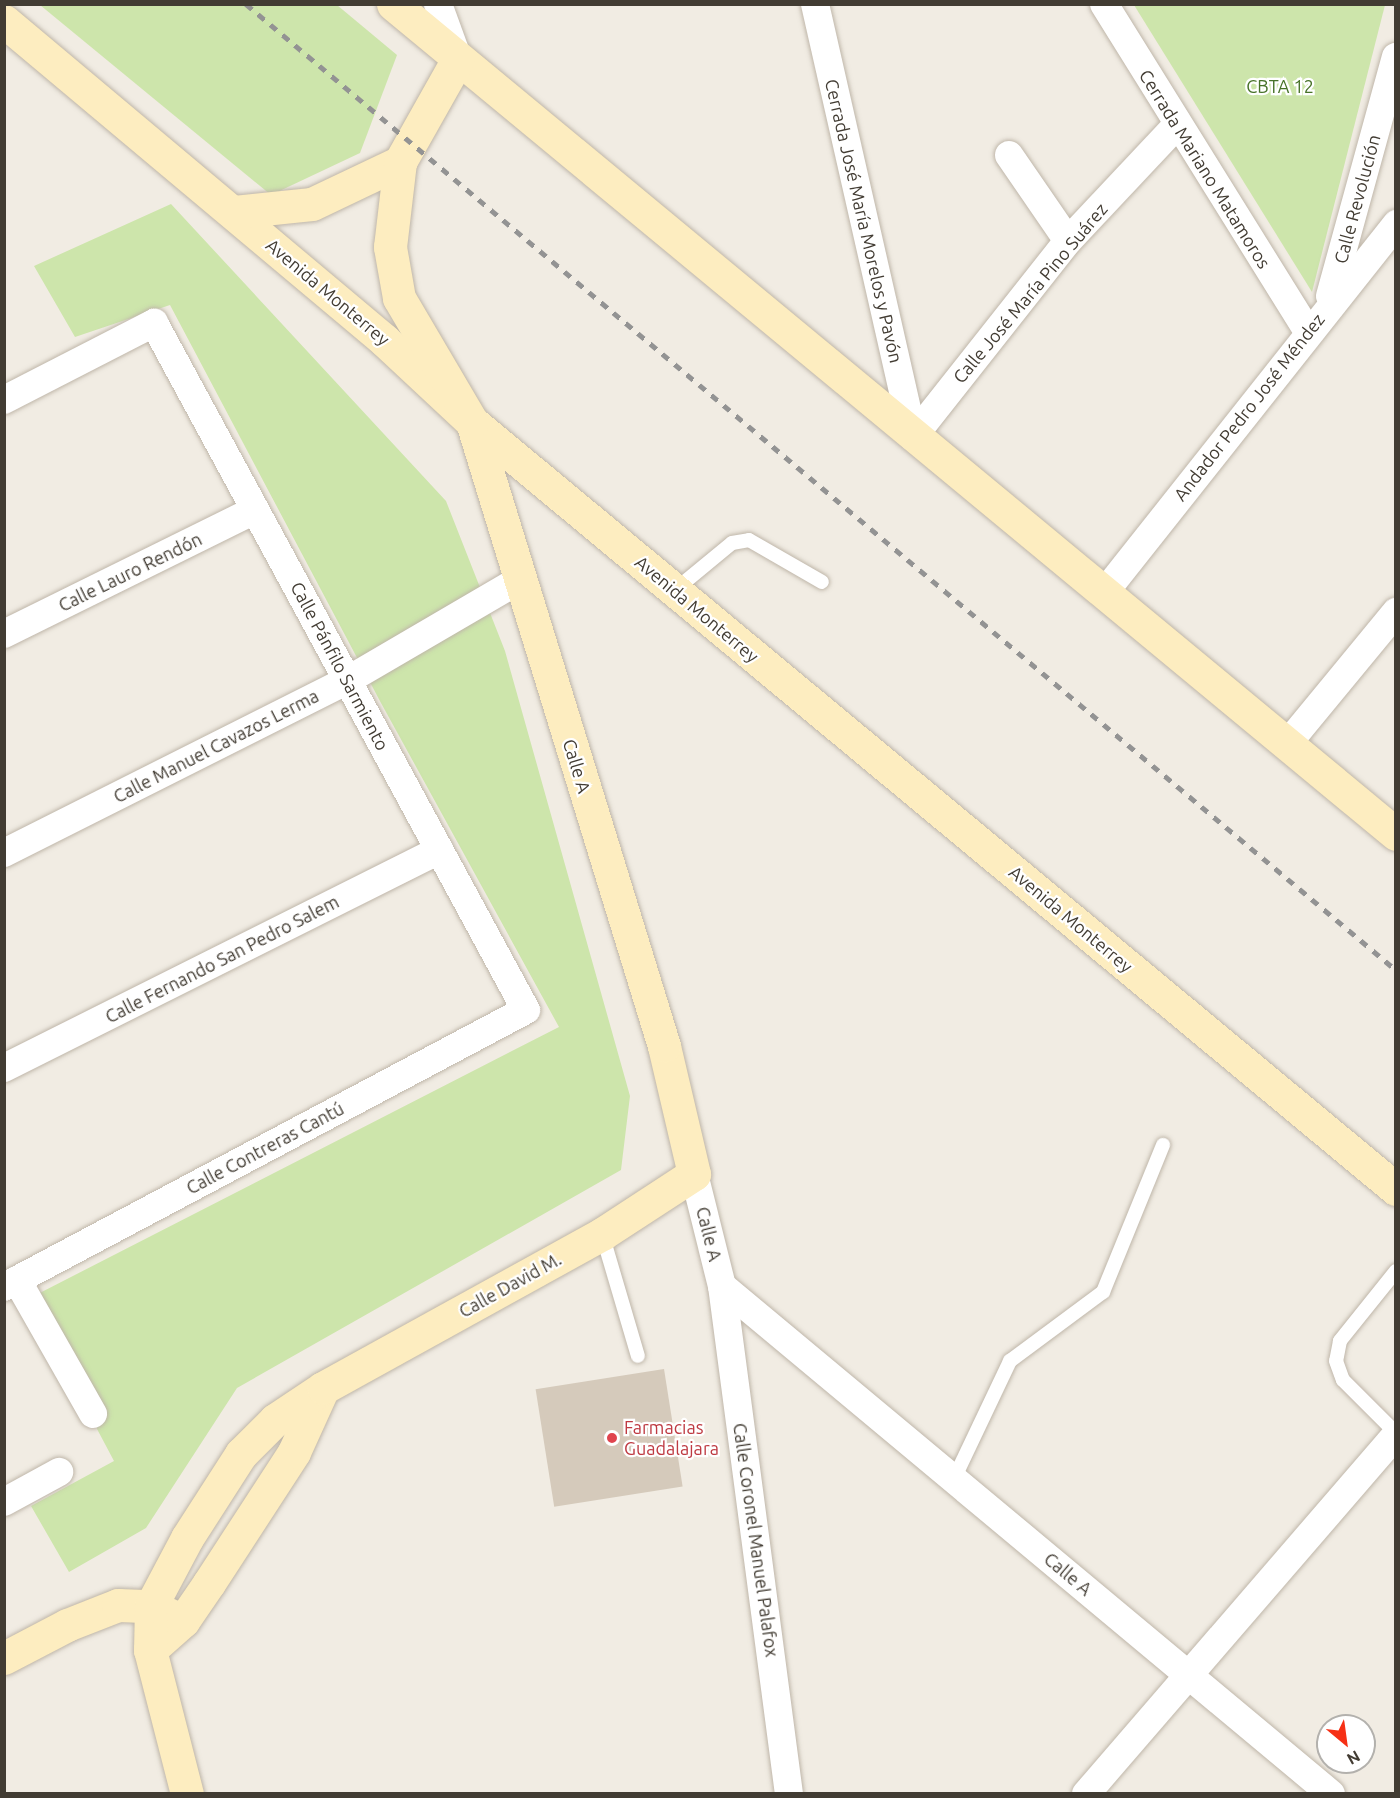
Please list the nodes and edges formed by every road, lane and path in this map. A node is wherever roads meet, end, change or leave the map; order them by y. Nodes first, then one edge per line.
1 (393, 4) edge
2 (438, 4) edge
3 (815, 4) edge
4 (1104, 4) edge
5 (4, 21) edge
6 (1395, 57) edge
7 (458, 59) junction
8 (1176, 126) junction
9 (1009, 155) dead end
10 (400, 162) junction
11 (234, 212) junction
12 (1395, 224) edge
13 (1068, 241) junction
14 (1327, 306) junction
15 (1308, 332) junction
16 (4, 400) edge
17 (472, 422) junction
18 (913, 437) junction
19 (255, 510) junction
20 (519, 580) junction
21 (822, 582) dead end
22 (675, 590) junction
23 (1104, 593) junction
24 (1395, 612) edge
25 (4, 634) edge
26 (348, 680) junction
27 (1288, 743) junction
28 (1395, 834) edge
29 (439, 849) junction
30 (4, 853) edge
31 (526, 1010) joint
32 (4, 1068) edge
33 (1163, 1145) dead end
34 (694, 1174) junction
35 (1395, 1189) edge
36 (602, 1234) junction
37 (1395, 1271) edge
38 (11, 1283) edge
39 (722, 1286) junction
40 (638, 1356) dead end
41 (323, 1388) junction
42 (93, 1413) dead end
43 (1395, 1434) edge
44 (59, 1472) dead end
45 (954, 1479) junction
46 (4, 1502) edge
47 (151, 1605) junction
48 (183, 1621) junction
49 (150, 1650) junction
50 (4, 1658) edge
51 (1187, 1673) junction
52 (178, 1790) edge
53 (789, 1794) edge
54 (1086, 1794) edge
55 (1331, 1794) edge

1 - 7 main road
2 - 7 street
3 - 18 street, Cerrada José María Morelos y Pavón
4 - 8 street, Cerrada Mariano Matamoros
5 - 11 main road, Avenida Monterrey
6 - 14 street, Calle Revolución
7 - 10 main road
7 - 18 main road
8 - 13 street, Calle José María Pino Suárez
8 - 15 street, Cerrada Mariano Matamoros
9 - 13 street
10 - 11 main road
10 - 17 main road
11 - 17 main road, Avenida Monterrey
12 - 14 street, Andador Pedro José Méndez
13 - 18 street, Calle José María Pino Suárez
14 - 15 street, Andador Pedro José Méndez
15 - 23 street, Andador Pedro José Méndez
16 - 19 street, Calle Pánfilo Sarmiento
17 - 20 main road, Calle A
17 - 22 main road, Avenida Monterrey
18 - 23 main road
19 - 25 street, Calle Lauro Rendón
19 - 26 street, Calle Pánfilo Sarmiento
20 - 26 street, Calle Manuel Cavazos Lerma
20 - 34 main road, Calle A
21 - 22 lane
22 - 35 main road, Avenida Monterrey
23 - 27 main road
24 - 27 street
26 - 29 street, Calle Pánfilo Sarmiento
26 - 30 street, Calle Manuel Cavazos Lerma
27 - 28 main road
29 - 31 street, Calle Pánfilo Sarmiento
29 - 32 street, Calle Fernando San Pedro Salem
31 - 38 street, Calle Contreras Cantú
33 - 45 lane
34 - 36 main road, Calle David M.
34 - 39 street, Calle A
36 - 40 lane
36 - 41 main road, Calle David M.
37 - 43 lane
38 - 42 street
39 - 45 street, Calle A
39 - 53 street, Calle Coronel Manuel Palafox
41 - 47 main road, Calle David M.
41 - 48 main road
43 - 51 street
44 - 46 street
45 - 51 street, Calle A
47 - 48 main road
47 - 49 main road
47 - 50 main road
48 - 49 main road
49 - 52 main road
51 - 54 street
51 - 55 street, Calle A

